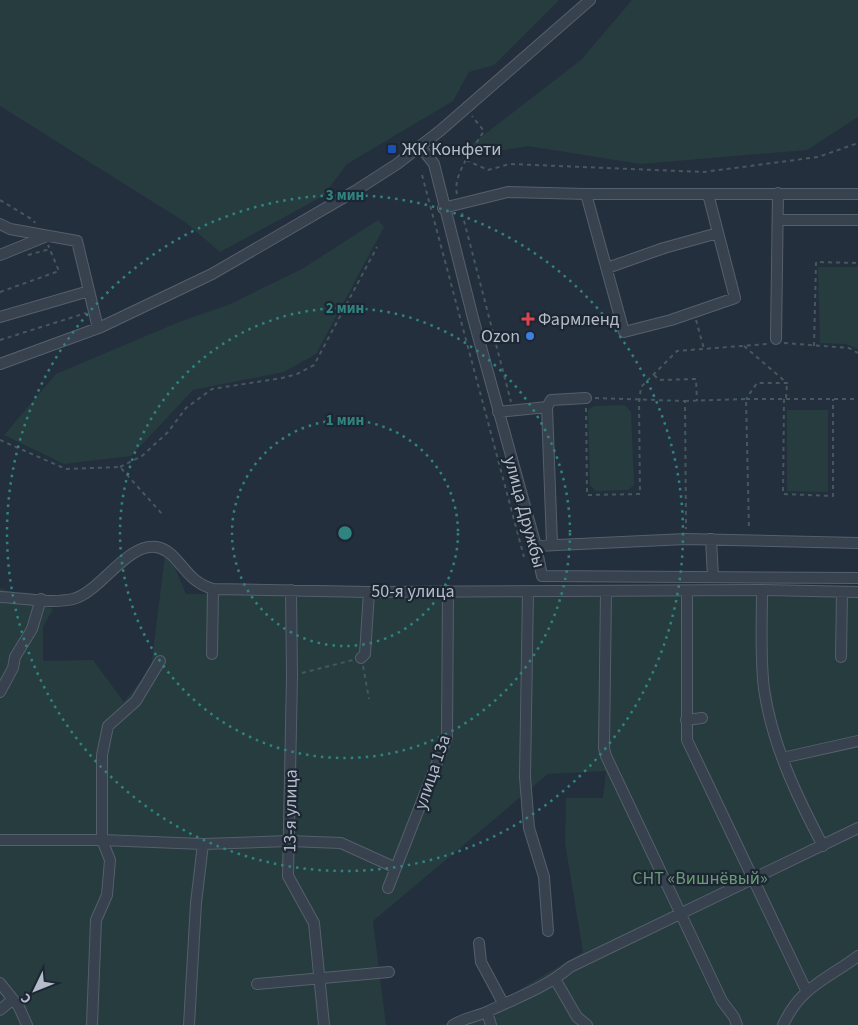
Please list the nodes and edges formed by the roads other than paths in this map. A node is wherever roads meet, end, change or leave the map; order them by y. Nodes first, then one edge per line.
1 (590, 0) edge
2 (420, 146) junction
3 (778, 193) junction
4 (586, 194) junction
5 (708, 194) junction
6 (858, 194) edge
7 (443, 208) junction
8 (778, 220) junction
9 (858, 220) edge
10 (0, 224) edge
11 (718, 233) junction
12 (48, 236) junction
13 (0, 255) edge
14 (607, 268) junction
15 (89, 291) junction
16 (0, 317) edge
17 (98, 328) junction
18 (773, 342) road end
19 (0, 364) edge
20 (586, 398) road end
21 (547, 407) junction
22 (498, 412) junction
23 (711, 539) junction
24 (858, 543) edge
25 (552, 544) junction
26 (536, 546) junction
27 (713, 577) junction
28 (858, 578) edge
29 (213, 589) junction
30 (291, 590) junction
31 (762, 590) junction
32 (448, 591) junction
33 (528, 591) junction
34 (606, 591) junction
35 (687, 591) junction
36 (369, 592) junction
37 (842, 592) junction
38 (858, 592) edge
39 (0, 597) edge
40 (41, 599) junction
41 (212, 654) dead end
42 (841, 657) dead end
43 (361, 658) road end
44 (160, 660) dead end
45 (0, 692) edge
46 (702, 718) dead end
47 (686, 720) junction
48 (858, 741) edge
49 (782, 758) junction
50 (858, 828) edge
51 (0, 840) edge
52 (102, 840) junction
53 (289, 841) junction
54 (203, 844) junction
55 (823, 846) junction
56 (396, 868) junction
57 (751, 878) junction
58 (388, 888) dead end
59 (681, 914) junction
60 (548, 931) dead end
61 (479, 943) dead end
62 (858, 956) edge
63 (389, 972) dead end
64 (319, 979) junction
65 (555, 980) junction
66 (0, 983) edge
67 (257, 984) dead end
68 (806, 990) junction
69 (12, 1000) junction
70 (503, 1003) junction
71 (0, 1010) edge
72 (487, 1012) junction
73 (27, 1025) edge
74 (92, 1025) edge
75 (189, 1025) edge
76 (324, 1025) edge
77 (453, 1025) edge
78 (491, 1025) edge
79 (587, 1025) edge
80 (737, 1025) edge
81 (783, 1025) edge

1 - 2 street
2 - 7 street, улица Дружбы
2 - 17 street
3 - 5 street
3 - 6 street
3 - 8 street
4 - 5 street
4 - 7 street
4 - 14 street
5 - 11 street
7 - 22 street, улица Дружбы
8 - 9 street
8 - 18 street
10 - 12 street
11 - 14 street
11 - 14 street
12 - 13 street
12 - 15 street
15 - 16 street
15 - 17 street
17 - 19 street
20 - 21 street
21 - 22 street
21 - 25 street
22 - 26 street, улица Дружбы
23 - 24 street
23 - 25 street
23 - 27 street
25 - 26 street
26 - 27 street, улица Дружбы
27 - 28 street, улица Дружбы
29 - 30 street, 50-я улица
29 - 40 street, 50-я улица
29 - 41 street
30 - 36 street, 50-я улица
30 - 53 street, 13-я улица
31 - 35 street, 50-я улица
31 - 37 street, 50-я улица
31 - 49 street
32 - 33 street, 50-я улица
32 - 36 street, 50-я улица
32 - 56 street, улица 13а
33 - 34 street, 50-я улица
33 - 60 street
34 - 35 street, 50-я улица
34 - 59 street
35 - 47 street
36 - 43 street
37 - 38 street, 50-я улица
37 - 42 street
39 - 40 street, 50-я улица
40 - 45 street
44 - 52 street
46 - 47 street
47 - 57 street
48 - 49 street
49 - 55 street
50 - 55 street
51 - 52 street
52 - 54 street
52 - 74 street
53 - 54 street
53 - 56 street
53 - 64 street, 13-я улица
54 - 75 street
55 - 57 street
56 - 58 street, улица 13а
57 - 59 street
57 - 68 street
59 - 65 street
59 - 80 street
61 - 70 street
62 - 68 street
63 - 64 street
64 - 67 street
64 - 76 street, 13-я улица
65 - 70 street
65 - 79 street
66 - 69 street
68 - 81 street
69 - 71 street
69 - 73 street
70 - 72 street
72 - 77 street
72 - 78 street

